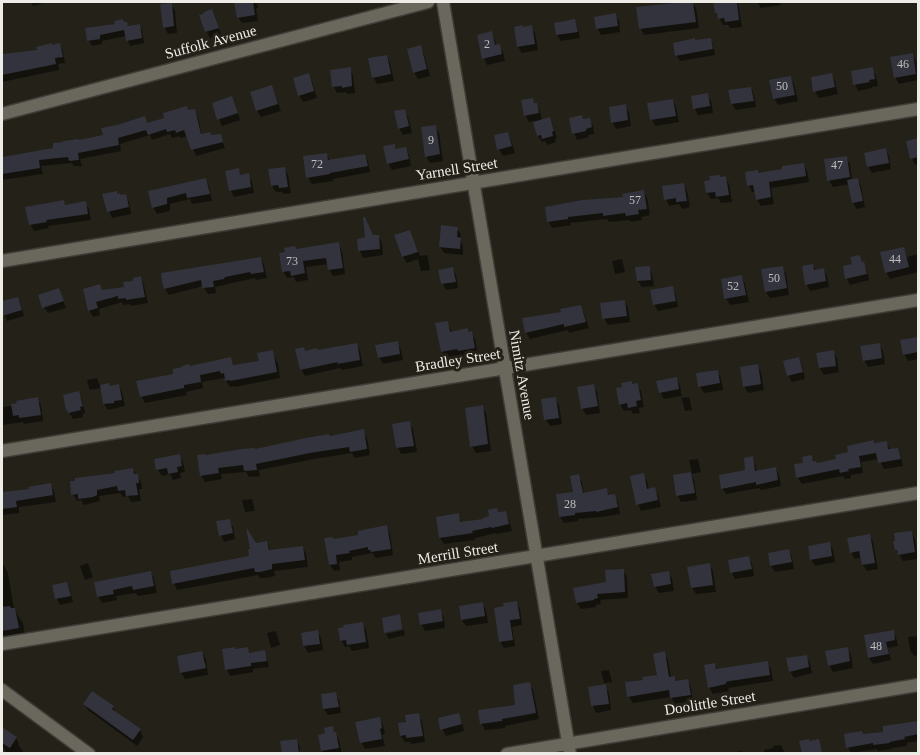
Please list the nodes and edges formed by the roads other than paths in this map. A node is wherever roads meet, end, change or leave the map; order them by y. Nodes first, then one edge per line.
1 (428, 2) edge
2 (443, 2) edge
3 (918, 109) edge
4 (2, 114) edge
5 (473, 182) junction
6 (2, 261) edge
7 (918, 300) edge
8 (505, 368) junction
9 (2, 451) edge
10 (918, 493) edge
11 (536, 556) junction
12 (2, 644) edge
13 (918, 685) edge
14 (2, 690) edge
15 (569, 748) edge
16 (89, 753) edge
17 (507, 753) edge

1 - 4 street, Suffolk Avenue
2 - 5 street, Nimitz Avenue
3 - 5 street, Yarnell Street
5 - 6 street, Yarnell Street
5 - 8 street, Nimitz Avenue
7 - 8 street, Bradley Street
8 - 9 street, Bradley Street
8 - 11 street, Nimitz Avenue
10 - 11 street, Merrill Street
11 - 12 street, Merrill Street
11 - 15 street, Nimitz Avenue
13 - 15 street, Doolittle Street
14 - 16 street
15 - 17 street, Doolittle Street

